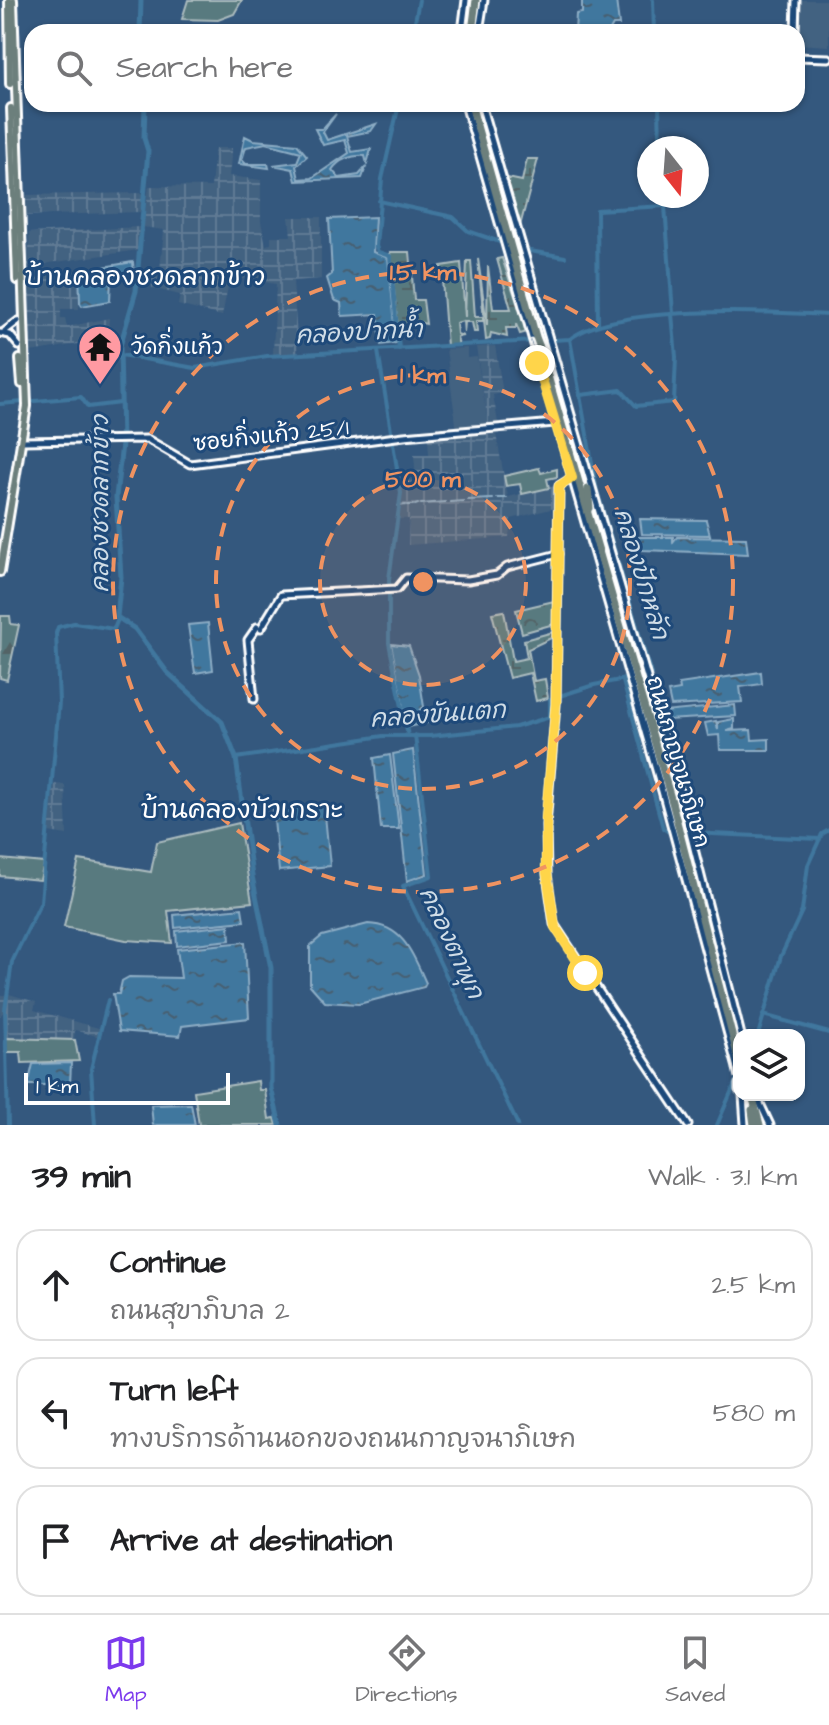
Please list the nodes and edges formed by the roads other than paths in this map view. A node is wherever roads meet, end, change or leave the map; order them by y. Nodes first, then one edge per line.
1 (11, 0) edge
2 (471, 0) edge
3 (484, 0) edge
4 (796, 0) edge
5 (468, 24) edge
6 (480, 24) edge
7 (795, 24) edge
8 (805, 57) edge
9 (829, 58) edge
10 (472, 112) edge
11 (472, 112) edge
12 (483, 112) edge
13 (486, 173) junction
14 (17, 235) junction
15 (536, 299) junction
16 (524, 314) junction
17 (18, 321) junction
18 (0, 332) edge
19 (539, 341) junction
20 (19, 346) junction
21 (552, 356) junction
22 (537, 362) junction
23 (25, 403) junction
24 (555, 423) junction
25 (22, 441) junction
26 (572, 478) junction
27 (14, 480) junction
28 (588, 489) dead end
29 (590, 508) junction
30 (0, 552) edge
31 (558, 557) junction
32 (0, 572) edge
33 (637, 677) junction
34 (254, 699) dead end
35 (681, 831) junction
36 (735, 1029) edge
37 (741, 1029) edge
38 (733, 1044) edge
39 (733, 1052) edge
40 (747, 1101) edge
41 (750, 1101) edge
42 (762, 1124) edge
43 (688, 1125) edge
44 (745, 1125) edge

1 - 14 main road
2 - 5 highway
3 - 6 main road
4 - 7 main road
8 - 9 main road
10 - 13 highway, ถนนกาญจนาภิเษก
11 - 19 highway, ถนนกาญจนาภิเษก
12 - 15 main road
13 - 16 main road
13 - 19 highway, ถนนกาญจนาภิเษก
14 - 17 main road
14 - 23 main road
15 - 16 main road
15 - 19 main road
16 - 19 main road
17 - 18 main road
17 - 20 main road
18 - 20 main road
19 - 21 main road
19 - 22 main road
19 - 29 highway, ถนนกาญจนาภิเษก
19 - 33 highway, ถนนกาญจนาภิเษก
20 - 23 main road
21 - 22 main road
21 - 33 main road
22 - 24 main road
23 - 25 main road
23 - 27 main road
24 - 25 main road, ซอยกิ่งแก้ว 25/1
24 - 26 main road
25 - 27 main road
26 - 31 main road
26 - 33 main road
27 - 30 main road
27 - 32 main road
28 - 29 highway
29 - 33 highway, ถนนกาญจนาภิเษก
31 - 34 main road
31 - 43 main road
33 - 35 highway, ถนนกาญจนาภิเษก
35 - 36 highway, ถนนกาญจนาภิเษก
35 - 37 main road
35 - 38 highway, ถนนกาญจนาภิเษก
35 - 39 main road
40 - 44 main road
41 - 42 highway

